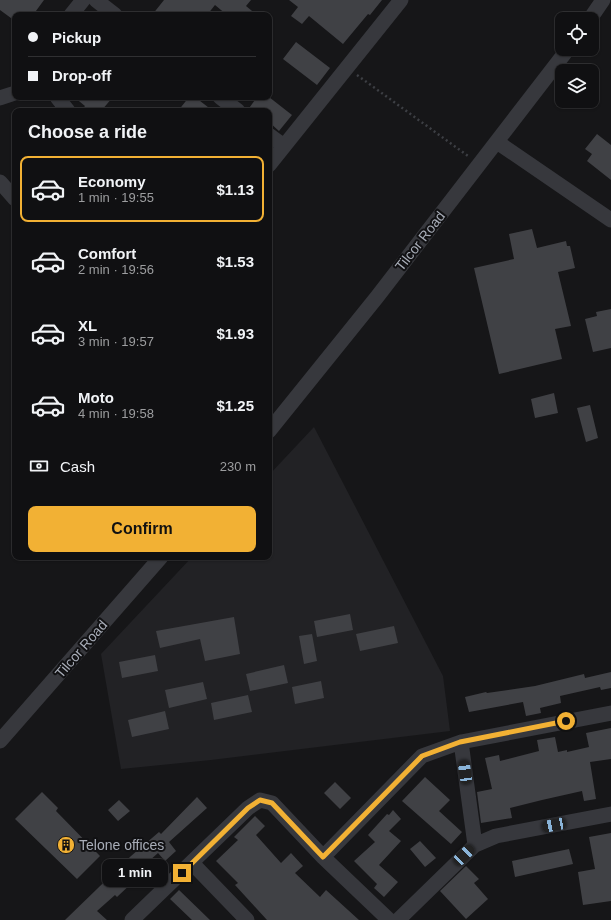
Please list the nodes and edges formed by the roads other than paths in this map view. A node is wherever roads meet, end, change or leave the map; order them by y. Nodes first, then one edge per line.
1 (83, 0) edge
2 (96, 0) edge
3 (401, 0) edge
4 (603, 0) edge
5 (73, 12) edge
6 (111, 12) edge
7 (595, 12) edge
8 (563, 56) edge
9 (12, 94) edge
10 (0, 98) edge
11 (59, 100) edge
12 (224, 100) edge
13 (66, 108) edge
14 (234, 108) edge
15 (272, 137) edge
16 (497, 142) junction
17 (284, 146) junction
18 (272, 161) edge
19 (0, 182) edge
20 (12, 196) edge
21 (611, 220) edge
22 (272, 427) edge
23 (158, 560) edge
24 (611, 712) edge
25 (0, 741) edge
26 (460, 742) junction
27 (611, 814) edge
28 (475, 845) junction
29 (323, 857) junction
30 (192, 863) junction
31 (132, 920) edge
32 (247, 920) edge
33 (389, 920) edge
34 (398, 920) edge

1 - 5 street
2 - 6 street
3 - 17 street
4 - 7 street
8 - 16 street, Tilcor Road
9 - 10 street
11 - 13 street
12 - 14 street
15 - 17 street
16 - 21 street
16 - 22 street, Tilcor Road
17 - 18 street
19 - 20 street
23 - 25 street, Tilcor Road
24 - 26 street
26 - 28 street
26 - 29 street
27 - 28 street
28 - 34 street
29 - 30 street
29 - 33 street
30 - 31 street
30 - 32 street

